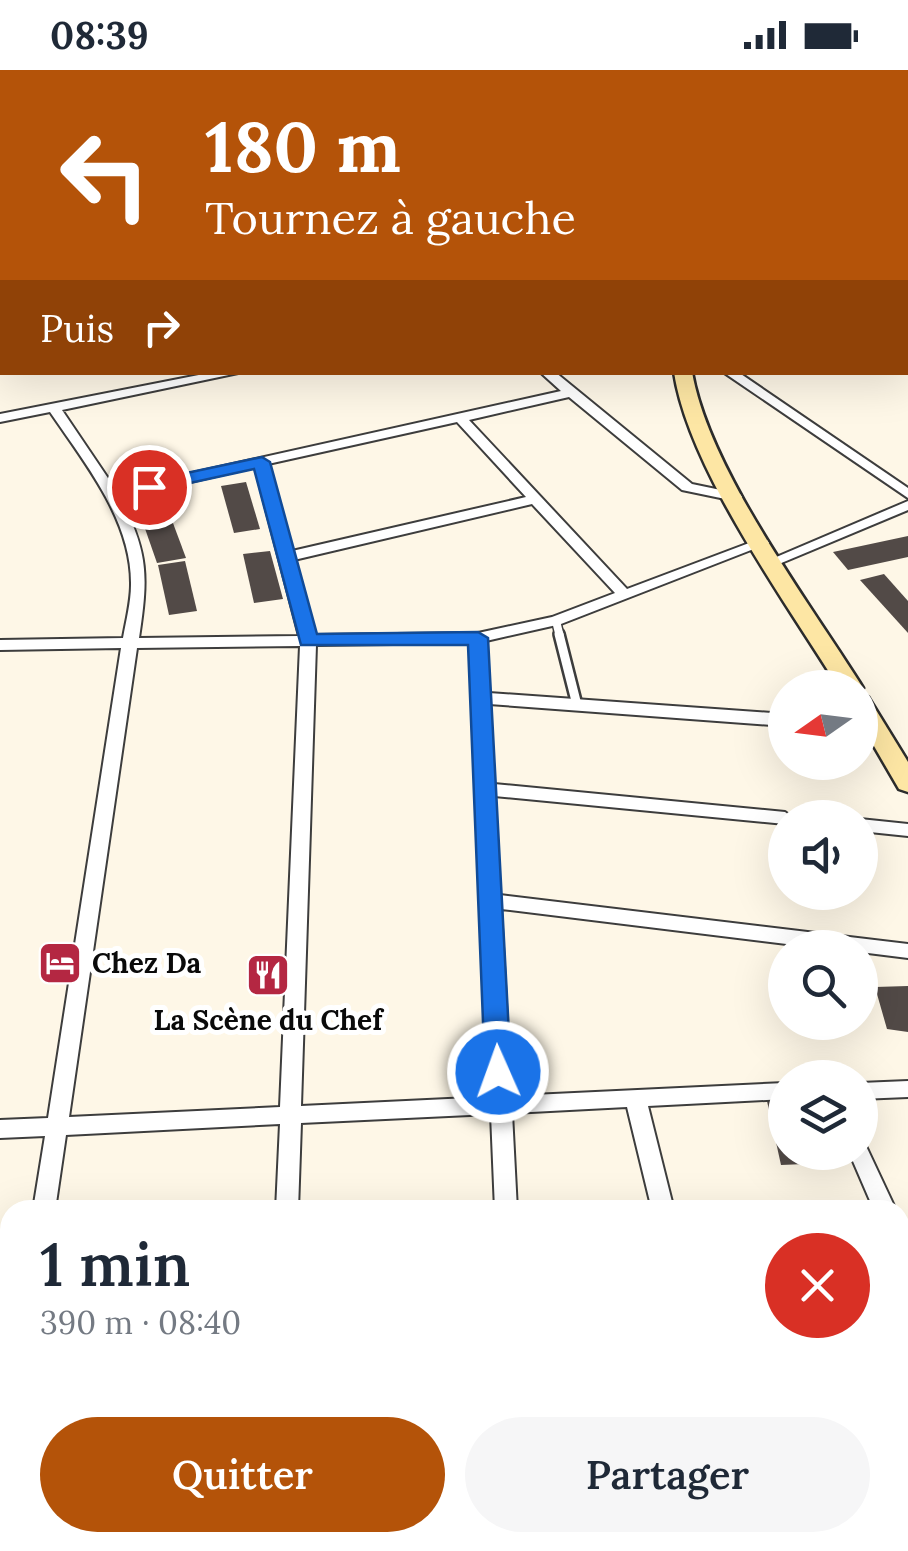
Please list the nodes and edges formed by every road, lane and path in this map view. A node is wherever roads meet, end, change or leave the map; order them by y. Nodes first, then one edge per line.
1 (223, 375) edge
2 (549, 375) edge
3 (683, 375) edge
4 (732, 375) edge
5 (570, 393) junction
6 (54, 408) junction
7 (0, 418) edge
8 (460, 418) junction
9 (262, 462) junction
10 (908, 494) edge
11 (112, 495) junction
12 (735, 497) junction
13 (536, 499) junction
14 (908, 505) edge
15 (768, 552) junction
16 (286, 557) junction
17 (625, 595) junction
18 (556, 621) junction
19 (478, 638) junction
20 (308, 641) junction
21 (0, 645) edge
22 (132, 646) junction
23 (840, 670) edge
24 (482, 698) junction
25 (577, 705) junction
26 (768, 719) edge
27 (878, 741) edge
28 (908, 783) edge
29 (487, 789) junction
30 (768, 816) edge
31 (878, 828) edge
32 (908, 830) edge
33 (493, 901) junction
34 (908, 950) edge
35 (908, 1089) edge
36 (878, 1090) edge
37 (768, 1093) edge
38 (636, 1101) junction
39 (499, 1107) junction
40 (291, 1116) junction
41 (57, 1126) junction
42 (0, 1129) edge
43 (868, 1170) edge
44 (46, 1200) edge
45 (287, 1200) edge
46 (505, 1200) edge
47 (661, 1200) edge
48 (881, 1200) edge

1 - 6 street
2 - 5 street
3 - 12 main road
4 - 10 street
5 - 8 street
5 - 12 street
6 - 7 street
6 - 11 street
8 - 9 street
8 - 13 street
9 - 11 street
9 - 16 street
11 - 22 street
12 - 15 main road
13 - 16 street
13 - 17 street
14 - 15 street
15 - 17 street
15 - 23 main road
16 - 20 street
17 - 18 street
18 - 19 street
18 - 25 lane
19 - 20 street
19 - 24 street
20 - 22 street
20 - 40 street
21 - 22 street
22 - 41 street
24 - 25 street
24 - 29 street
25 - 26 street
27 - 28 main road
29 - 30 street
29 - 33 street
31 - 32 street
33 - 34 street
33 - 39 street
35 - 36 street
37 - 38 street
38 - 39 street
38 - 47 street
39 - 40 street
39 - 46 street
40 - 41 street
40 - 45 street
41 - 42 street
41 - 44 street
43 - 48 street

